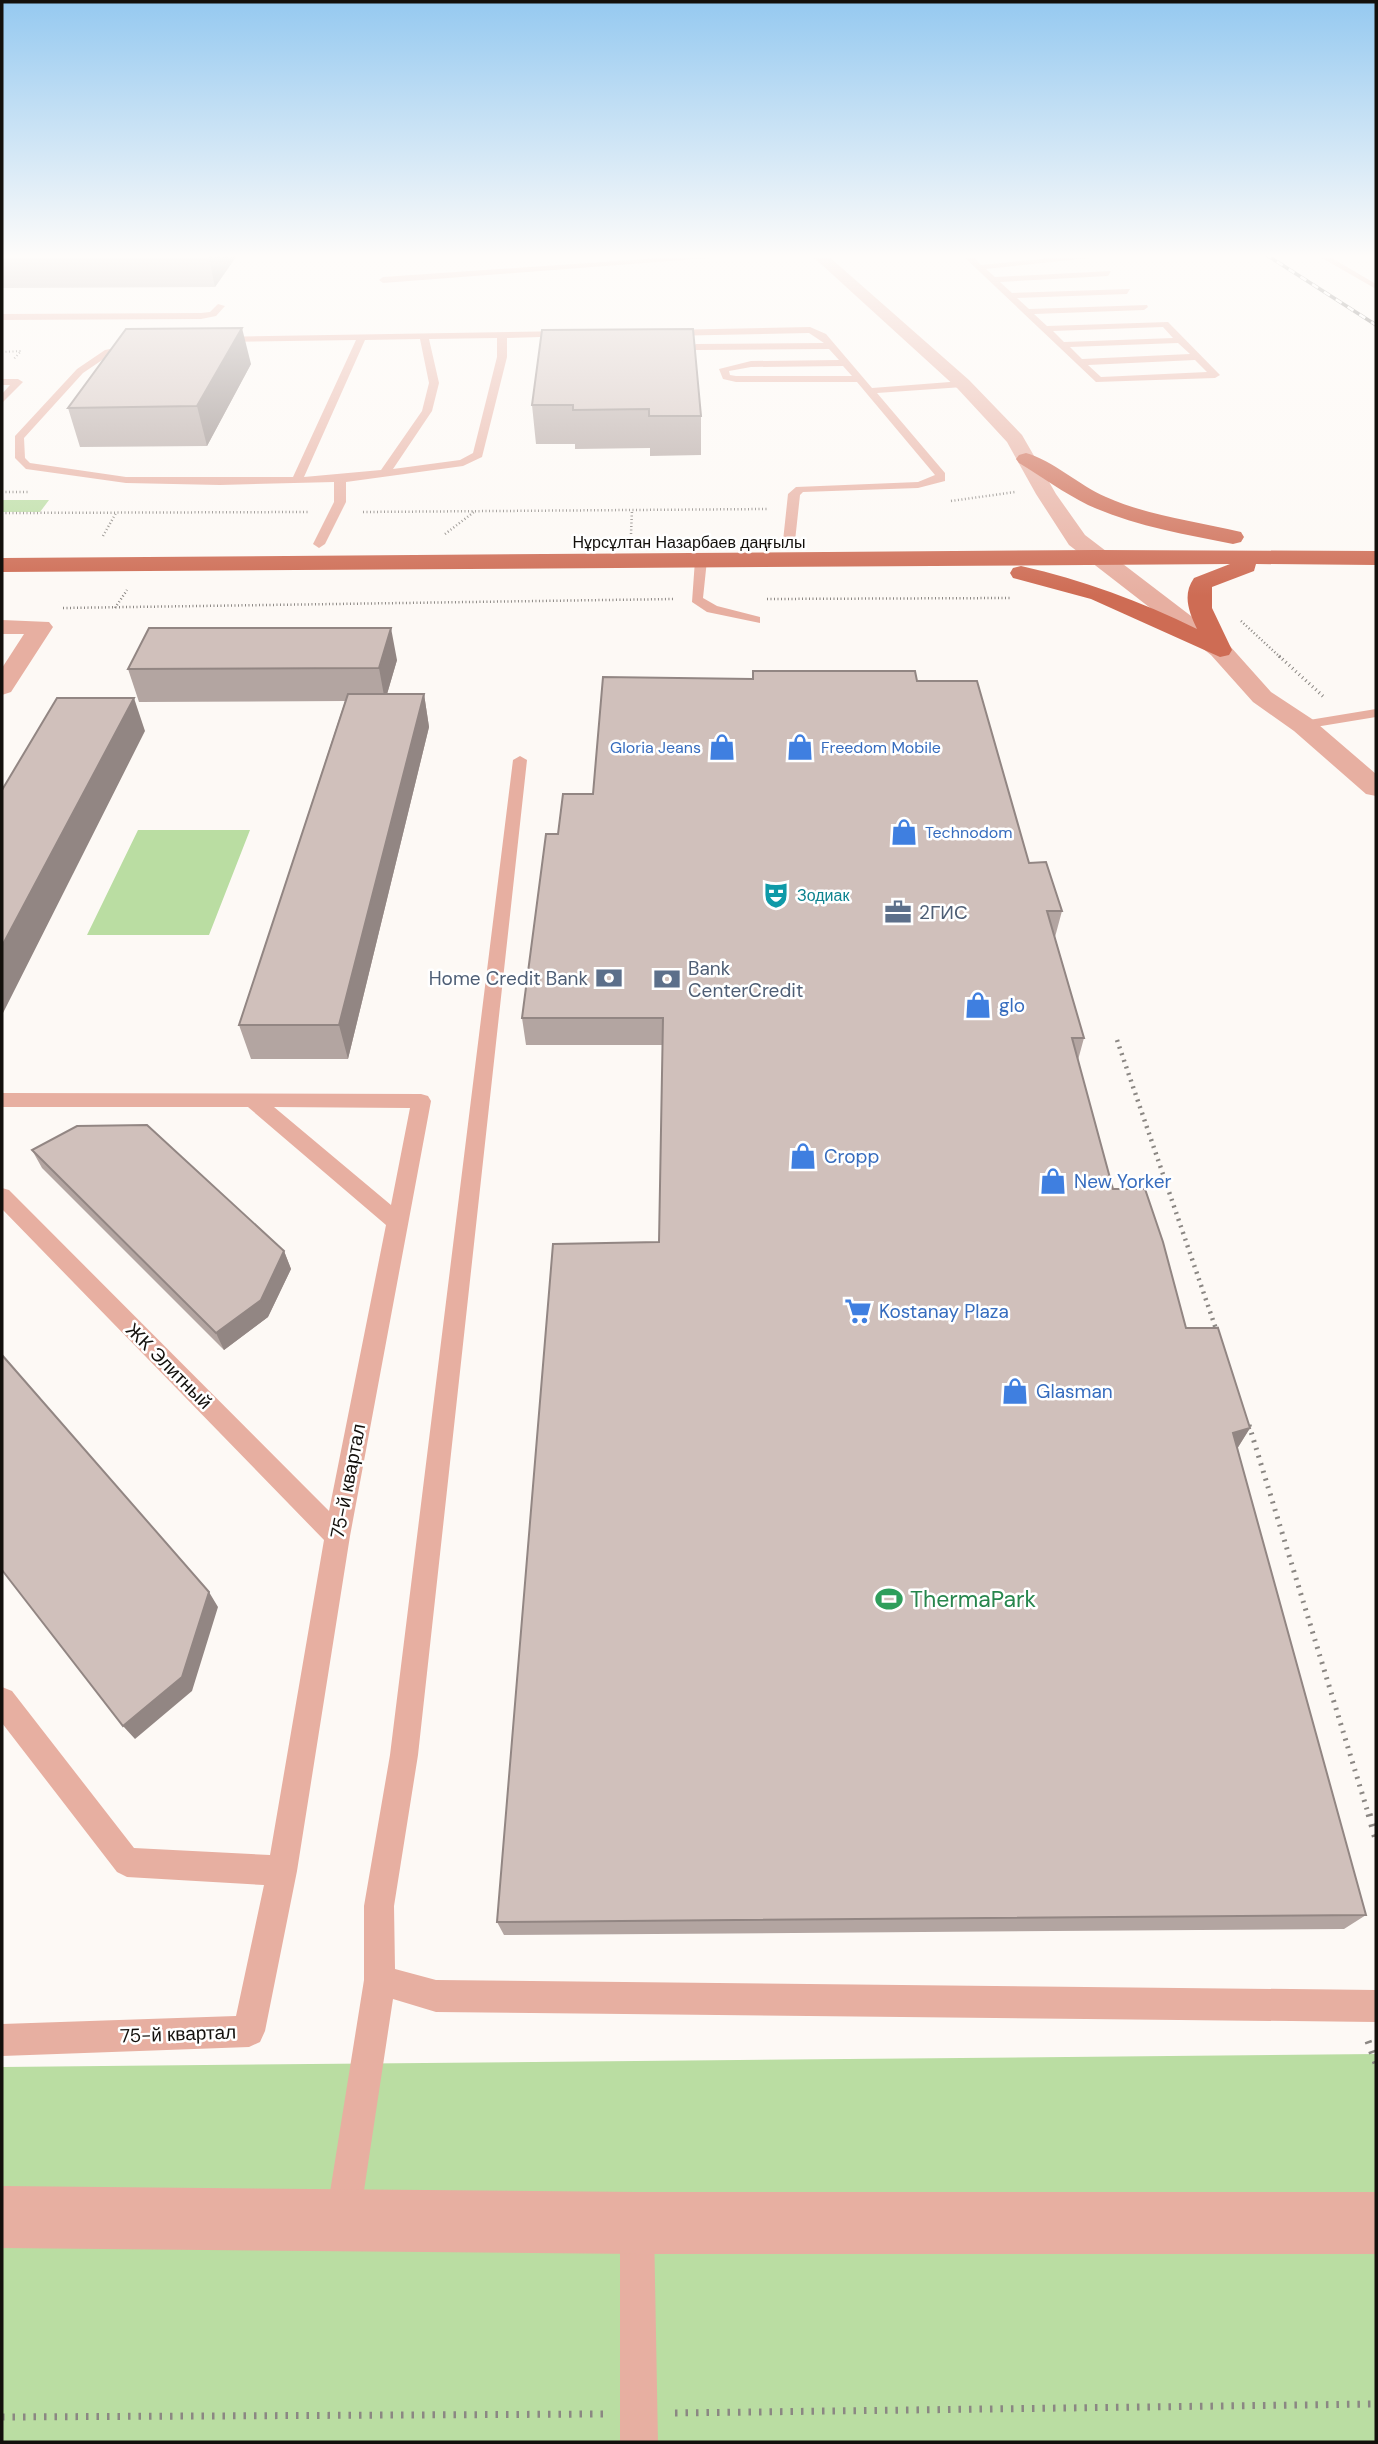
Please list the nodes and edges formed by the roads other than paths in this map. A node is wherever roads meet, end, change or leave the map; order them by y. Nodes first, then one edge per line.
1 (84, 368) edge
2 (348, 368) edge
3 (431, 368) edge
4 (498, 368) edge
5 (729, 368) edge
6 (851, 368) edge
7 (945, 368) edge
8 (1086, 368) edge
9 (1208, 368) edge
10 (860, 379) junction
11 (2, 382) edge
12 (963, 384) junction
13 (870, 391) junction
14 (2, 400) edge
15 (1026, 459) junction
16 (384, 473) junction
17 (297, 480) junction
18 (340, 480) junction
19 (1233, 537) junction
20 (1363, 537) dead end
21 (1077, 540) junction
22 (789, 541) junction
23 (319, 544) junction
24 (2, 545) edge
25 (1097, 557) junction
26 (1376, 558) edge
27 (919, 559) junction
28 (1272, 559) junction
29 (701, 561) junction
30 (2, 565) edge
31 (755, 620) dead end
32 (2, 627) edge
33 (1220, 650) junction
34 (2, 687) edge
35 (1376, 713) edge
36 (1303, 725) junction
37 (520, 760) dead end
38 (1376, 788) edge
39 (2, 1100) edge
40 (252, 1101) junction
41 (2, 1196) edge
42 (398, 1223) junction
43 (337, 1536) junction
44 (2, 1701) edge
45 (282, 1871) junction
46 (380, 1980) junction
47 (1376, 2006) edge
48 (2, 2040) edge
49 (2, 2217) edge
50 (342, 2220) junction
51 (637, 2223) junction
52 (1376, 2223) edge
53 (639, 2428) edge

1 - 17 lane
2 - 17 lane
3 - 16 lane
4 - 16 lane
5 - 10 lane
6 - 10 lane
7 - 12 street
8 - 9 lane
10 - 13 lane
11 - 14 lane
12 - 13 lane
12 - 15 street
13 - 22 lane
15 - 19 main road
15 - 21 street
16 - 18 lane
17 - 18 lane
18 - 23 lane
19 - 20 main road, Нұрсұлтан Назарбаев даңғылы
19 - 21 main road, Нұрсұлтан Назарбаев даңғылы
21 - 22 main road, Нұрсұлтан Назарбаев даңғылы
21 - 25 street
22 - 23 main road, Нұрсұлтан Назарбаев даңғылы
23 - 24 main road, Нұрсұлтан Назарбаев даңғылы
25 - 27 main road
25 - 28 main road
25 - 33 street
26 - 28 main road
27 - 29 main road, Нұрсұлтан Назарбаев даңғылы
27 - 33 main road
28 - 33 main road
29 - 30 main road, Нұрсұлтан Назарбаев даңғылы
29 - 31 lane
32 - 34 street
33 - 36 street
35 - 36 lane
36 - 38 street
37 - 46 lane
39 - 40 lane, 75-й квартал
40 - 42 lane
40 - 42 lane, 75-й квартал
41 - 43 lane, ЖК Элитный
42 - 43 lane, 75-й квартал
43 - 45 lane, 75-й квартал
44 - 45 lane
45 - 48 lane, 75-й квартал
46 - 47 lane
46 - 50 lane
49 - 50 street
50 - 51 street
51 - 52 street
51 - 53 lane

